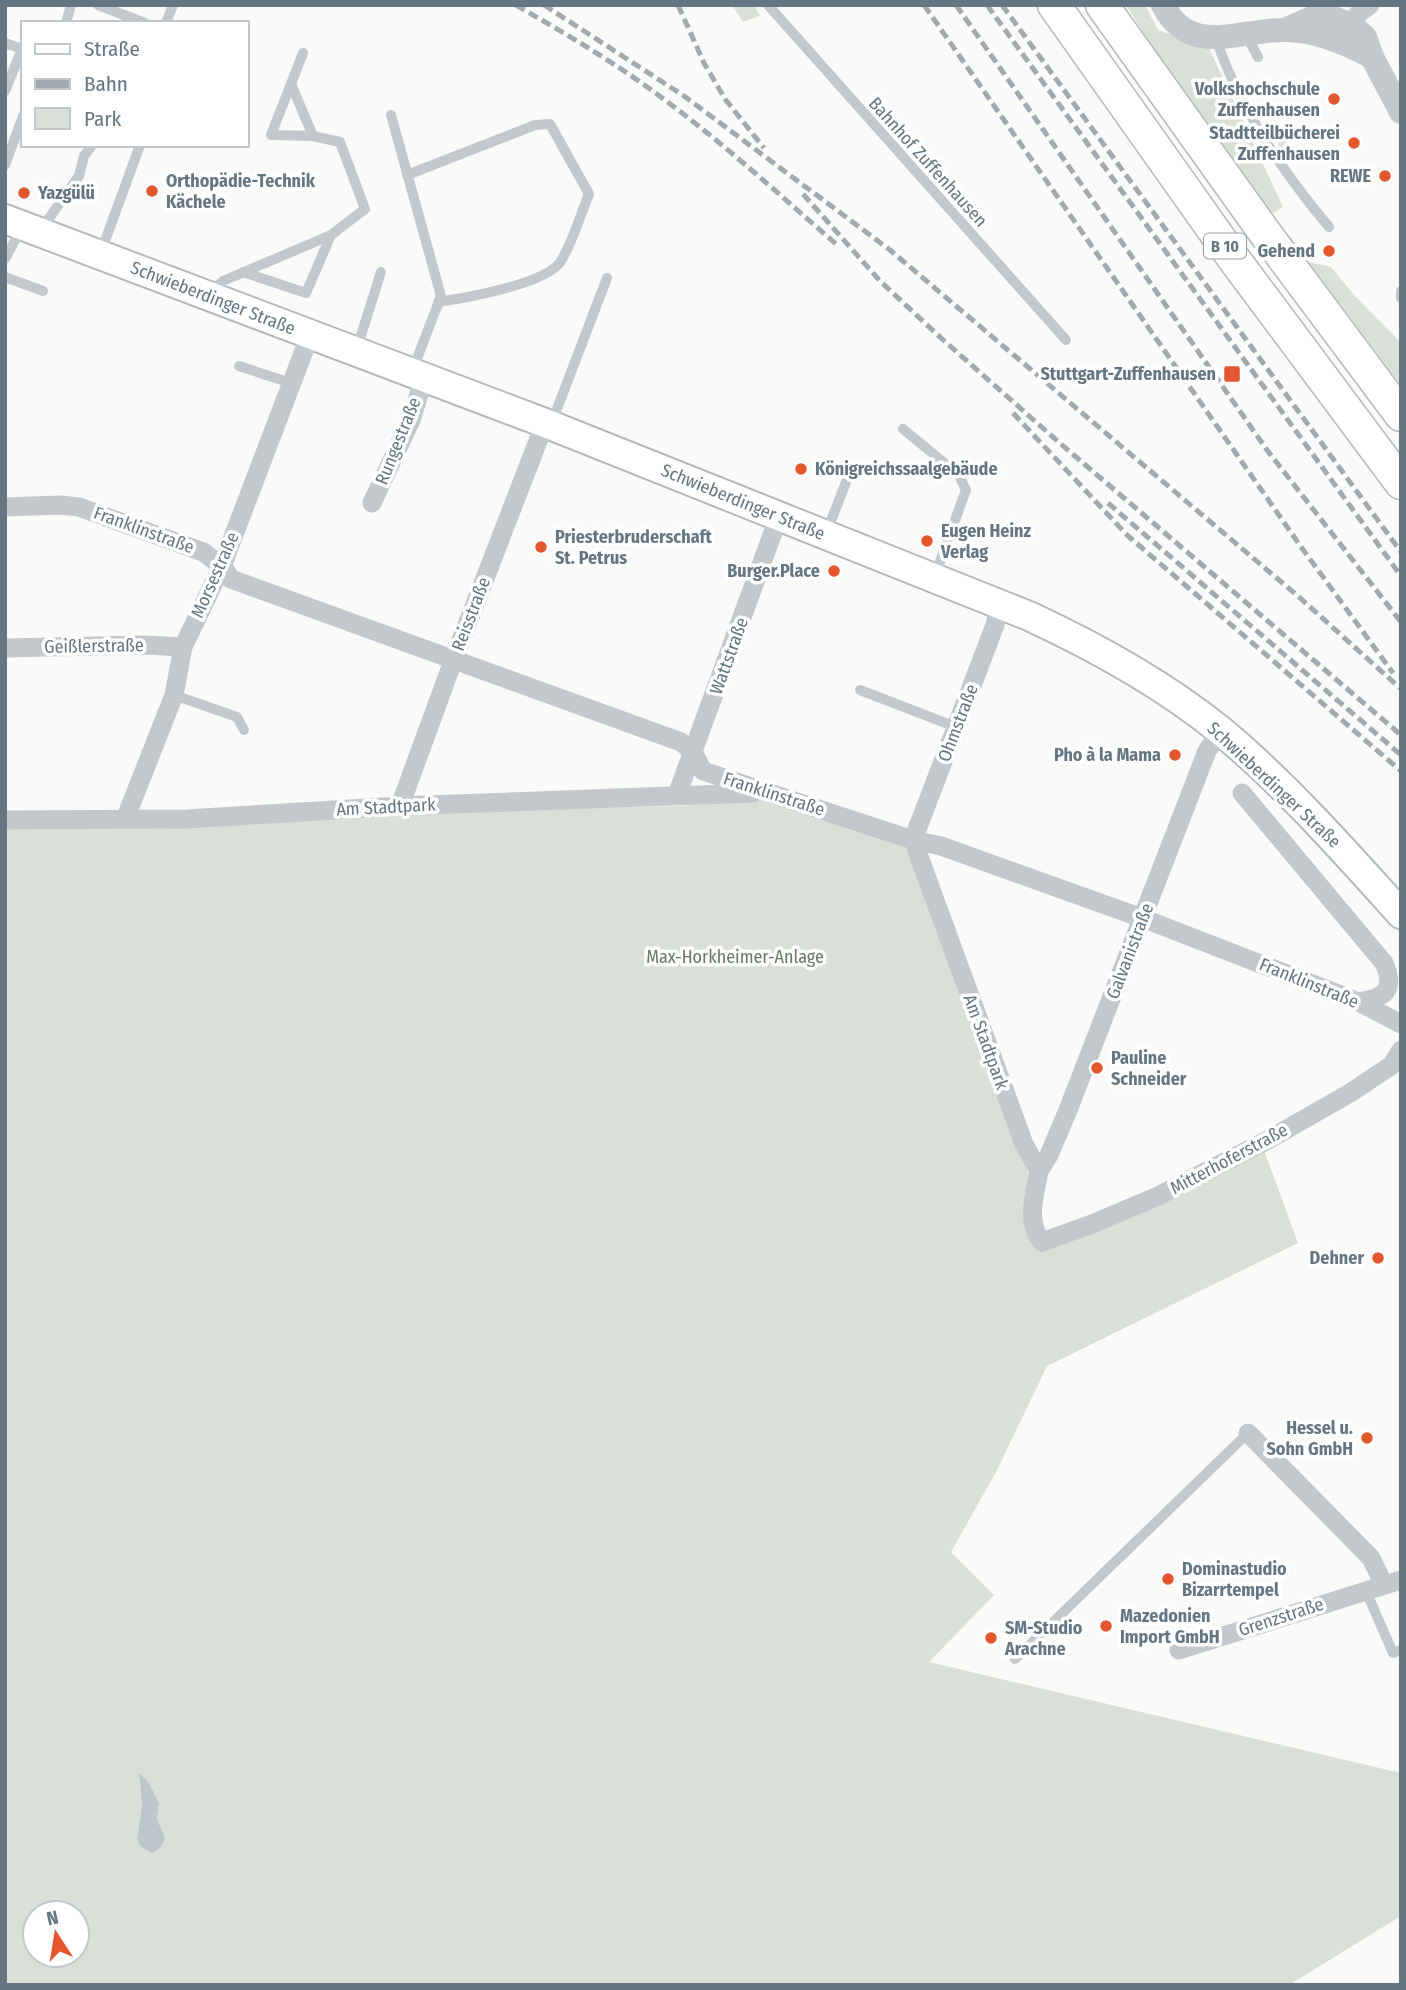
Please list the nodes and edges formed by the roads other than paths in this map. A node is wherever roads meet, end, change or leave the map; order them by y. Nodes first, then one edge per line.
1 (98, 5) edge
2 (768, 5) edge
3 (1054, 5) edge
4 (1102, 5) edge
5 (1163, 5) edge
6 (1370, 5) edge
7 (1343, 17) edge
8 (140, 21) edge
9 (1285, 30) junction
10 (1246, 34) junction
11 (1216, 38) junction
12 (21, 51) edge
13 (303, 53) dead end
14 (1258, 57) dead end
15 (1373, 57) junction
16 (291, 84) junction
17 (5, 91) edge
18 (1401, 112) edge
19 (391, 115) dead end
20 (21, 121) edge
21 (313, 136) junction
22 (91, 147) edge
23 (138, 147) edge
24 (5, 165) edge
25 (407, 175) junction
26 (22, 226) edge
27 (1329, 227) dead end
28 (331, 235) junction
29 (100, 255) junction
30 (5, 259) edge
31 (243, 272) junction
32 (381, 272) dead end
33 (5, 277) edge
34 (607, 278) dead end
35 (43, 291) dead end
36 (1401, 291) edge
37 (205, 295) junction
38 (1401, 298) edge
39 (438, 302) junction
40 (310, 335) junction
41 (1066, 340) dead end
42 (356, 352) junction
43 (239, 366) dead end
44 (417, 375) junction
45 (291, 383) junction
46 (1401, 415) edge
47 (548, 424) junction
48 (903, 429) dead end
49 (850, 469) dead end
50 (1401, 483) edge
51 (372, 503) dead end
52 (5, 508) edge
53 (779, 516) junction
54 (825, 536) junction
55 (222, 566) junction
56 (934, 578) junction
57 (1000, 605) junction
58 (183, 647) junction
59 (5, 648) edge
60 (453, 661) junction
61 (860, 690) dead end
62 (174, 695) junction
63 (956, 727) junction
64 (244, 730) dead end
65 (1221, 731) junction
66 (693, 752) junction
67 (768, 792) junction
68 (1242, 793) dead end
69 (677, 795) junction
70 (400, 806) junction
71 (126, 817) junction
72 (5, 820) edge
73 (913, 840) junction
74 (1401, 914) edge
75 (1142, 918) junction
76 (1359, 1002) junction
77 (1401, 1024) edge
78 (1401, 1050) edge
79 (1039, 1171) junction
80 (1248, 1433) joint
81 (1383, 1585) edge
82 (1179, 1650) dead end
83 (1401, 1650) edge
84 (1015, 1659) dead end

1 - 8 lane
2 - 41 lane, Bahnhof Zuffenhausen
3 - 50 highway, B 10
4 - 46 highway, B 10
5 - 11 street
6 - 7 street
7 - 9 street
7 - 15 street
9 - 10 street
9 - 15 street
10 - 11 street
10 - 14 lane
11 - 27 lane
12 - 17 lane
13 - 16 lane
15 - 18 street
16 - 21 lane
16 - 21 lane
19 - 25 lane
20 - 24 lane
21 - 28 lane
22 - 26 lane
23 - 29 lane
25 - 39 lane
25 - 39 lane
26 - 29 main road, Schwieberdinger Straße
26 - 30 lane
28 - 31 lane
28 - 31 lane
29 - 37 main road, Schwieberdinger Straße
31 - 37 lane
32 - 42 lane
33 - 35 lane
34 - 47 lane, Reisstraße
36 - 38 lane
37 - 40 main road, Schwieberdinger Straße
39 - 44 lane
40 - 42 main road, Schwieberdinger Straße
40 - 45 street, Morsestraße
42 - 44 main road, Schwieberdinger Straße
43 - 45 lane
44 - 47 main road, Schwieberdinger Straße
44 - 51 street, Rungestraße
45 - 55 street, Morsestraße
47 - 53 main road, Schwieberdinger Straße
47 - 60 street, Reisstraße
48 - 56 lane
49 - 54 lane
52 - 55 street, Franklinstraße
53 - 54 main road, Schwieberdinger Straße
53 - 66 street, Wattstraße
54 - 56 main road, Schwieberdinger Straße
55 - 58 street, Morsestraße
55 - 60 street, Franklinstraße
56 - 57 main road, Schwieberdinger Straße
57 - 63 street, Ohmstraße
57 - 65 main road, Schwieberdinger Straße
58 - 59 street, Geißlerstraße
58 - 62 street, Morsestraße
60 - 66 street, Franklinstraße
60 - 70 street, Reisstraße
61 - 63 lane
62 - 64 lane
62 - 71 street, Morsestraße
63 - 73 street, Ohmstraße
65 - 74 main road, Schwieberdinger Straße
65 - 75 street, Galvanistraße
66 - 67 street, Franklinstraße
66 - 69 street, Wattstraße
67 - 69 street, Am Stadtpark
67 - 73 street, Franklinstraße
68 - 76 street, Schwieberdinger Straße
69 - 70 street, Am Stadtpark
70 - 71 street, Am Stadtpark
71 - 72 street, Am Stadtpark
73 - 75 street, Franklinstraße
73 - 79 street, Am Stadtpark
75 - 76 street, Franklinstraße
75 - 79 street, Galvanistraße
76 - 77 street, Franklinstraße
78 - 79 street, Mitterhoferstraße
80 - 81 street
80 - 84 lane
81 - 82 street, Grenzstraße
81 - 83 lane

